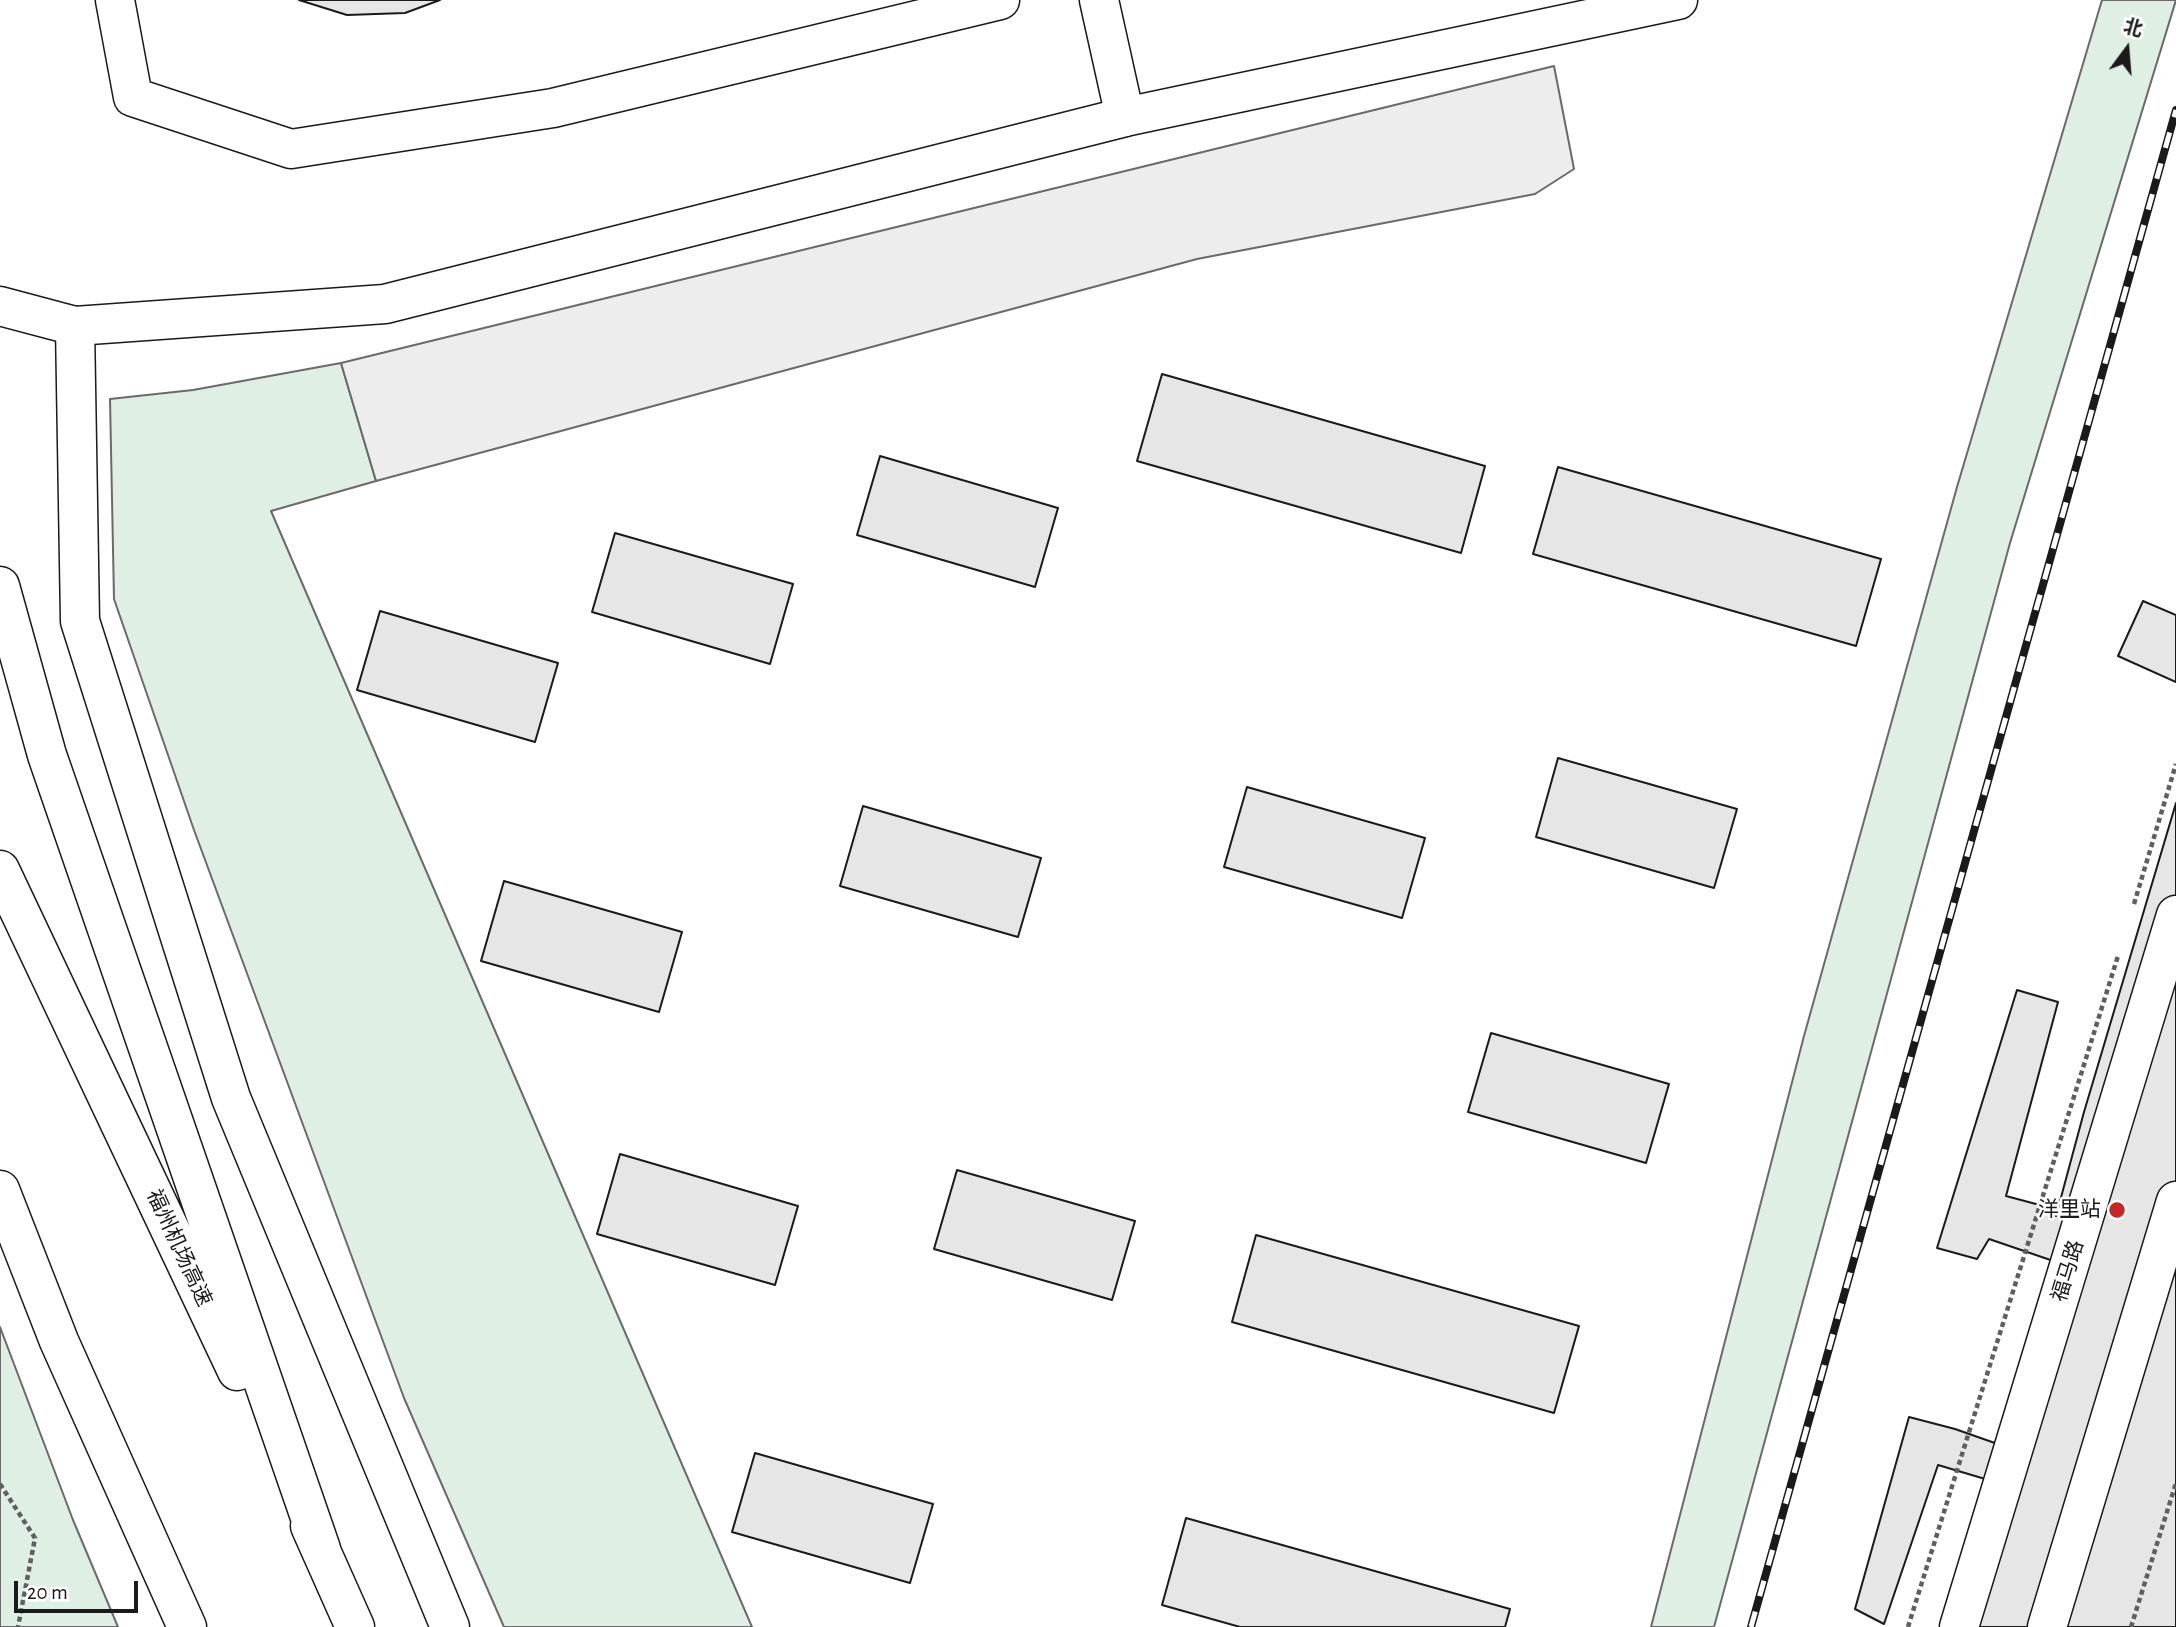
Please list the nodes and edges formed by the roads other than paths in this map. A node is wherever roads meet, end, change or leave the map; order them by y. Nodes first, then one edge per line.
1 (115, 0) edge
2 (1000, 0) edge
3 (1099, 0) edge
4 (1678, 0) edge
5 (1125, 117) junction
6 (0, 306) edge
7 (75, 326) junction
8 (0, 586) edge
9 (0, 870) edge
10 (2176, 915) edge
11 (0, 1190) edge
12 (2176, 1201) edge
13 (321, 1549) junction
14 (187, 1627) edge
15 (355, 1627) edge
16 (450, 1627) edge
17 (1959, 1627) edge
18 (2047, 1627) edge

1 - 2 main road
3 - 5 main road
4 - 5 main road
5 - 7 main road
6 - 7 main road
7 - 16 main road
8 - 13 main road
9 - 13 main road, 福州机场高速
10 - 17 main road, 福马路
11 - 14 main road
12 - 18 main road
13 - 15 main road, 福州机场高速

